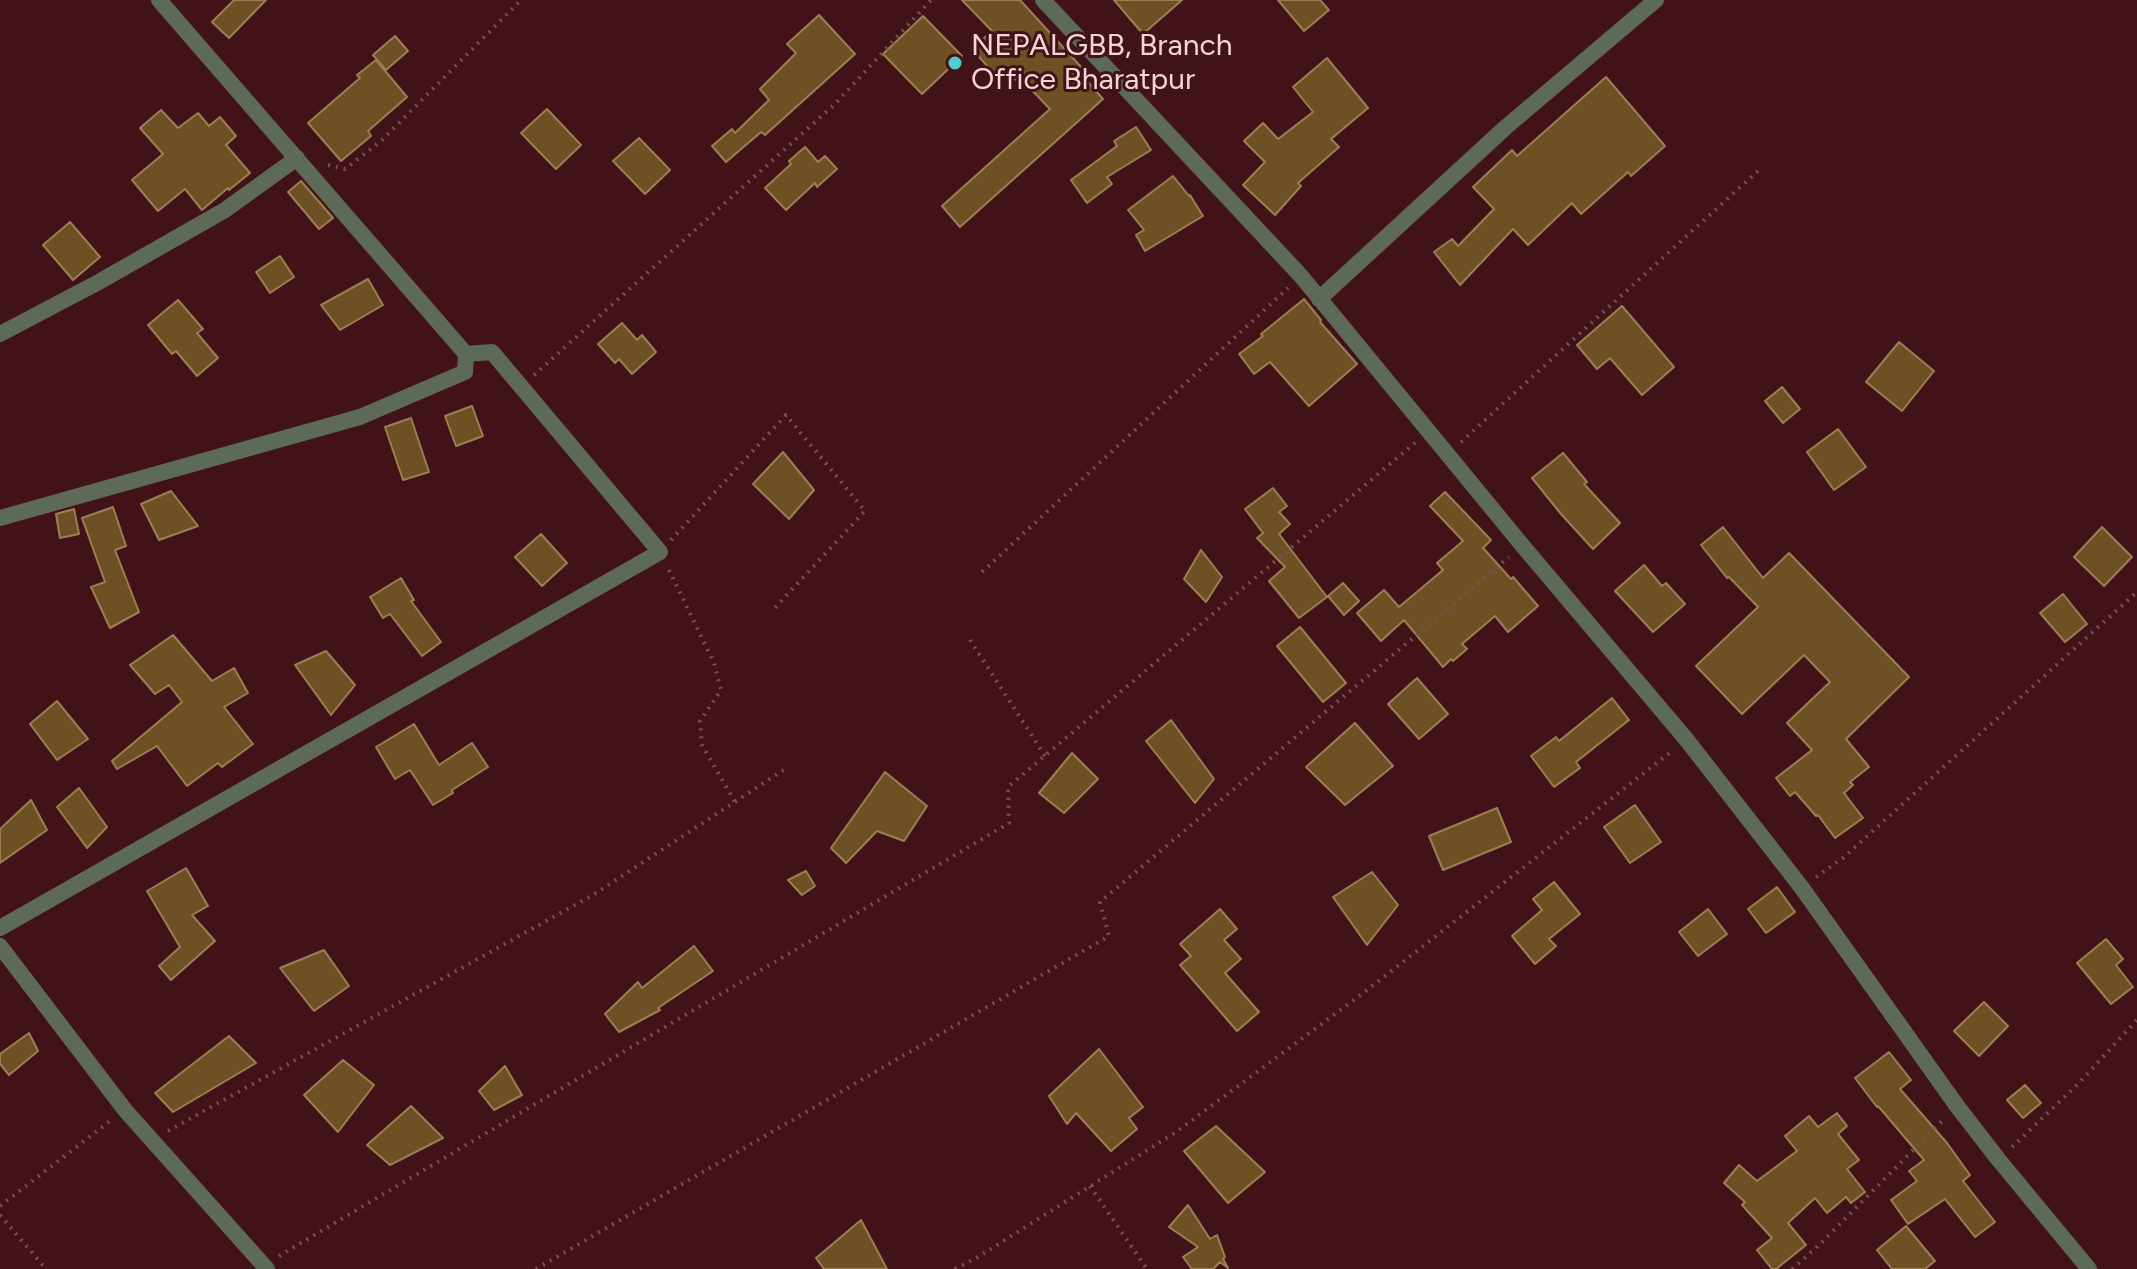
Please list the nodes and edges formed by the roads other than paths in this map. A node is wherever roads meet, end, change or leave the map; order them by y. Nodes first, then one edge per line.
1 (159, 0) edge
2 (1043, 0) edge
3 (1656, 0) edge
4 (297, 158) junction
5 (1319, 299) junction
6 (0, 334) edge
7 (466, 354) junction
8 (0, 518) edge
9 (0, 928) edge
10 (0, 946) edge
11 (265, 1267) edge
12 (2089, 1269) edge

1 - 4 street
2 - 5 street
3 - 5 street
4 - 6 street
4 - 7 street
5 - 12 street
7 - 8 street
7 - 9 street
10 - 11 street

